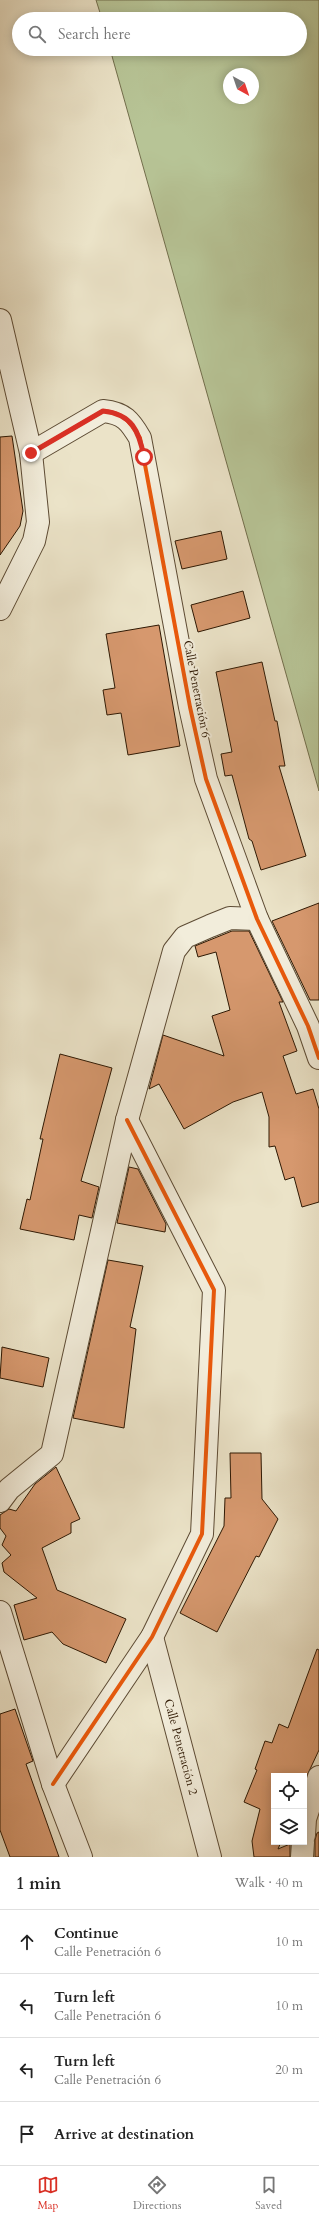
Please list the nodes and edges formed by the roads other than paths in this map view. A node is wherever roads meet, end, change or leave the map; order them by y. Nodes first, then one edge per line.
1 (0, 320) edge
2 (31, 453) junction
3 (0, 609) edge
4 (257, 920) junction
5 (319, 1058) edge
6 (127, 1120) junction
7 (0, 1501) edge
8 (0, 1612) edge
9 (152, 1637) junction
10 (319, 1777) edge
11 (53, 1784) junction
12 (307, 1816) edge
13 (303, 1845) edge
14 (81, 1857) edge
15 (210, 1857) edge
16 (302, 1857) edge

1 - 2 street
2 - 3 street
2 - 4 street, Calle Penetración 6
4 - 5 street, Calle Penetración 6
4 - 6 street
6 - 7 street
6 - 9 street
8 - 11 street
9 - 11 street
9 - 15 street, Calle Penetración 2
10 - 12 street
11 - 14 street
13 - 16 street

